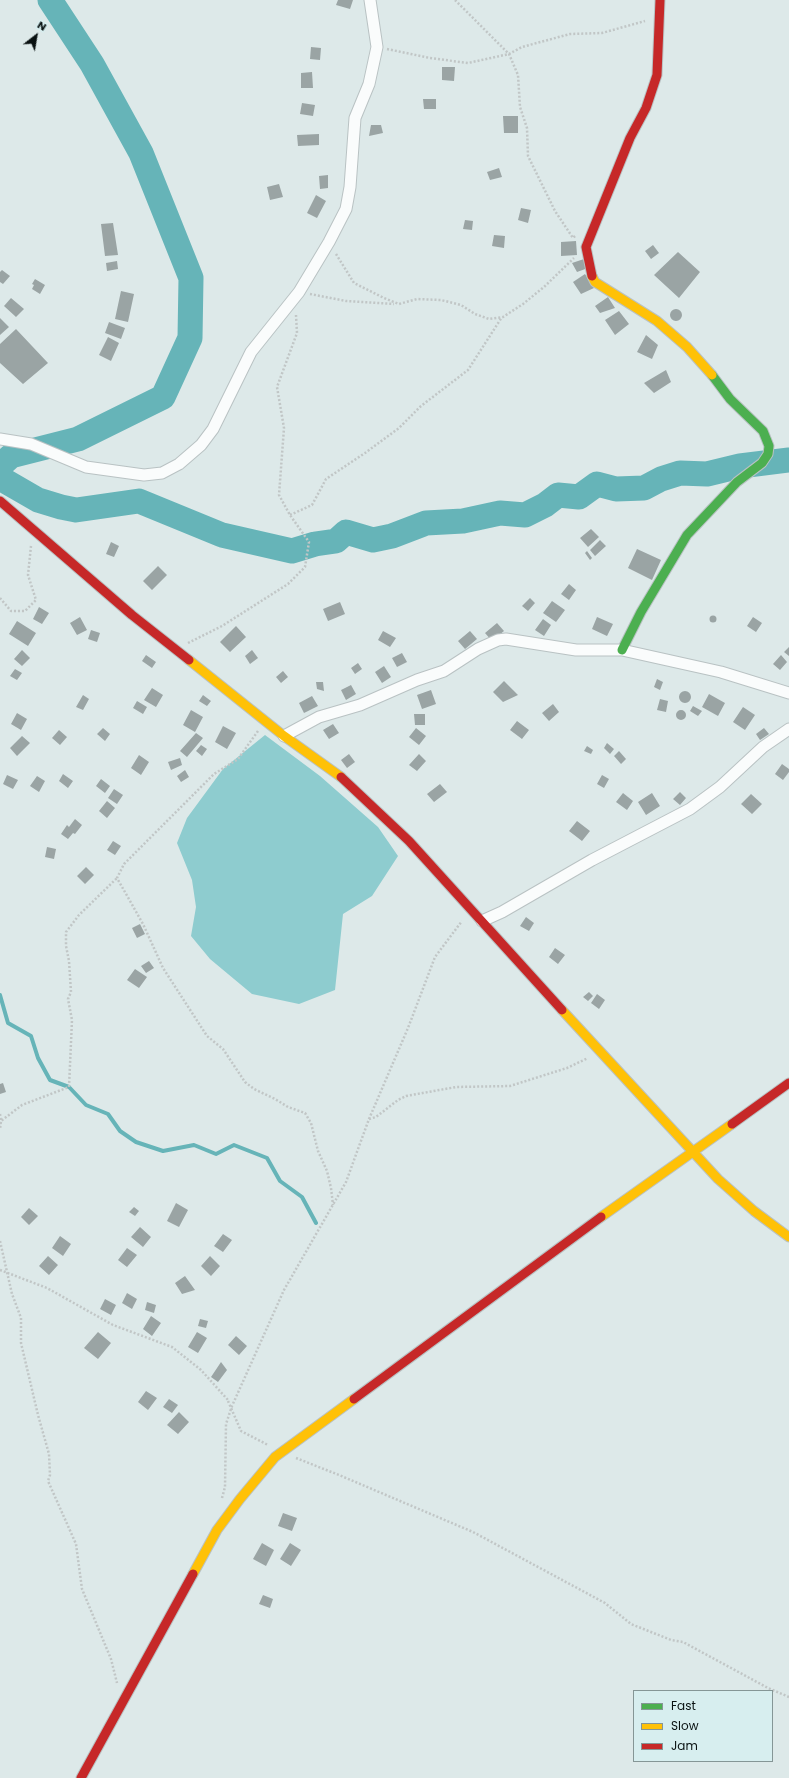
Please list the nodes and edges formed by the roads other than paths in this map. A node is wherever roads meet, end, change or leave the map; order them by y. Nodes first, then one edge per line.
1 (370, 0) edge
2 (660, 0) edge
3 (0, 439) edge
4 (3, 504) edge
5 (622, 650) junction
6 (789, 693) edge
7 (789, 729) edge
8 (284, 736) junction
9 (482, 921) junction
10 (789, 1083) edge
11 (693, 1152) junction
12 (789, 1237) edge
13 (81, 1778) edge

1 - 3 street
2 - 5 street
4 - 8 street
5 - 6 street
5 - 8 street
7 - 9 street
8 - 9 street
9 - 11 street
10 - 11 street
11 - 12 street
11 - 13 street

